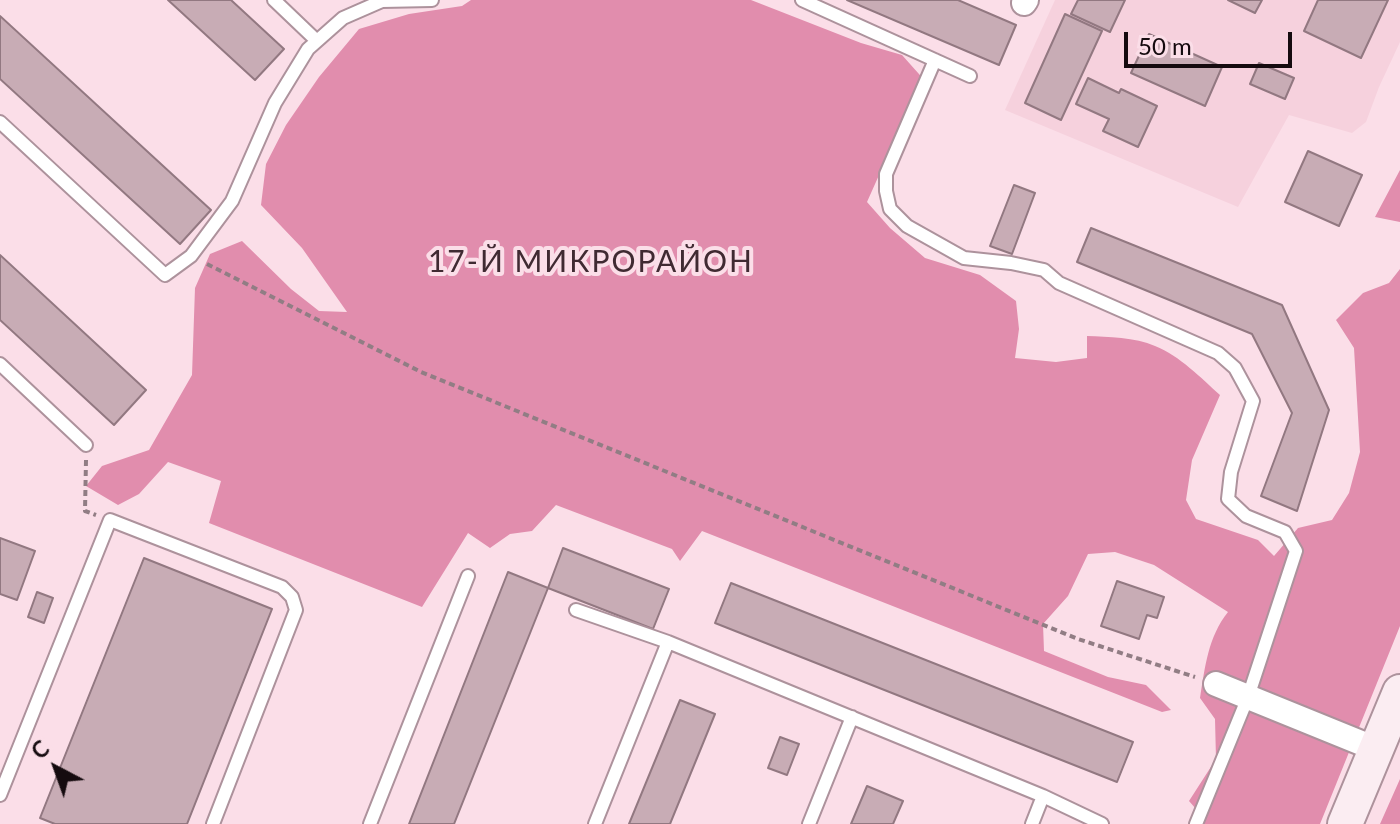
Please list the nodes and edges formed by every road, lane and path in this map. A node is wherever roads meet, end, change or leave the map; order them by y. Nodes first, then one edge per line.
1 (274, 0) edge
2 (432, 0) edge
3 (802, 0) edge
4 (317, 41) junction
5 (935, 60) junction
6 (970, 76) dead end
7 (0, 122) edge
8 (191, 256) junction
9 (0, 364) edge
10 (86, 445) joint
11 (110, 520) junction
12 (468, 576) dead end
13 (576, 610) dead end
14 (668, 642) junction
15 (1216, 684) joint
16 (1400, 692) edge
17 (1248, 697) junction
18 (852, 717) junction
19 (1376, 749) junction
20 (0, 795) edge
21 (1043, 796) junction
22 (213, 824) edge
23 (370, 824) edge
24 (595, 824) edge
25 (809, 824) edge
26 (1032, 824) edge
27 (1102, 824) edge
28 (1196, 824) edge
29 (1345, 824) edge

1 - 4 lane
2 - 4 lane
3 - 5 lane
4 - 8 lane
5 - 6 lane
5 - 17 lane
7 - 8 lane
8 - 15 path
9 - 10 lane
10 - 11 path
11 - 20 lane
11 - 22 lane
12 - 23 lane
13 - 14 lane
14 - 18 lane
14 - 24 lane
15 - 17 street
16 - 19 main road
17 - 19 street
17 - 28 lane
18 - 21 lane
18 - 25 lane
19 - 29 main road
21 - 26 lane
21 - 27 lane

